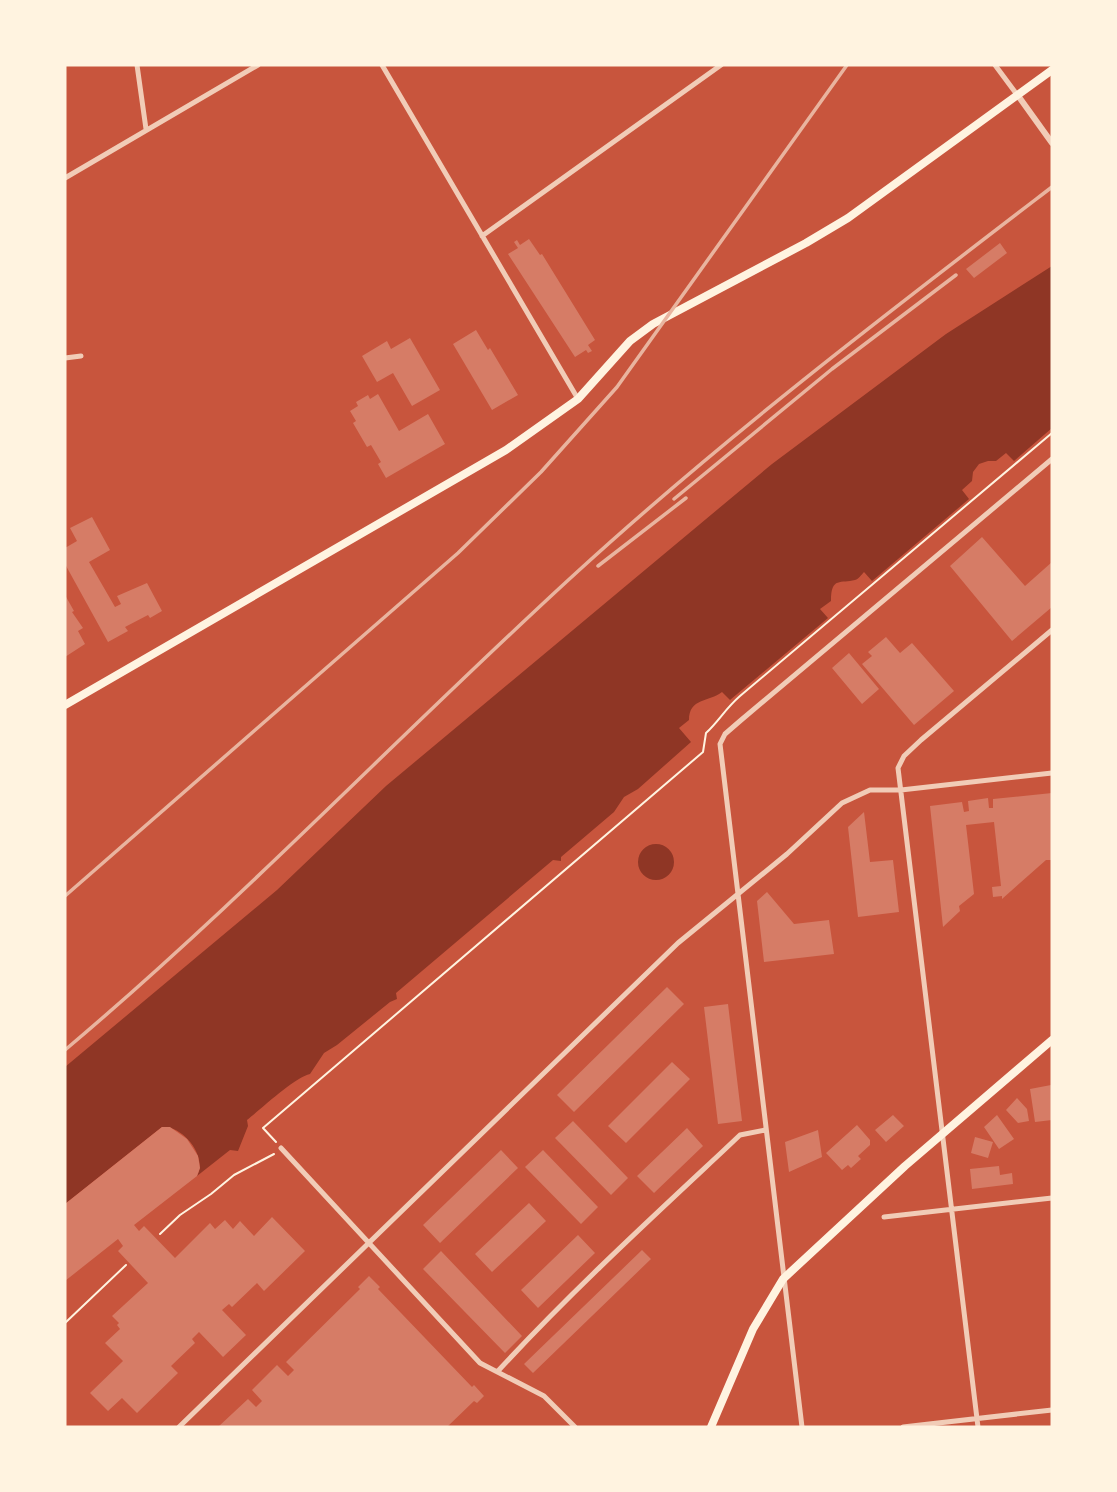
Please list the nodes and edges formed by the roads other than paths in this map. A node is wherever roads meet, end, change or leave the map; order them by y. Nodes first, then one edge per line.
1 (137, 65) edge
2 (258, 65) edge
3 (382, 65) edge
4 (721, 65) edge
5 (995, 65) edge
6 (1052, 70) edge
7 (1019, 97) junction
8 (146, 129) junction
9 (1052, 143) edge
10 (65, 178) edge
11 (482, 236) junction
12 (80, 356) dead end
13 (65, 358) edge
14 (578, 399) junction
15 (1052, 458) edge
16 (1052, 630) edge
17 (65, 705) edge
18 (1052, 773) edge
19 (901, 790) junction
20 (737, 894) junction
21 (1052, 1040) edge
22 (765, 1130) junction
23 (944, 1135) junction
24 (281, 1148) road end
25 (1052, 1198) edge
26 (951, 1209) junction
27 (884, 1217) dead end
28 (369, 1244) junction
29 (783, 1279) junction
30 (498, 1371) junction
31 (1052, 1410) edge
32 (977, 1419) junction
33 (179, 1427) edge
34 (575, 1427) edge
35 (711, 1427) edge
36 (802, 1427) edge
37 (903, 1427) edge
38 (978, 1427) edge

1 - 8 street
2 - 8 street
3 - 11 street
4 - 11 street
5 - 7 street
6 - 7 main road
7 - 9 street
7 - 14 main road
8 - 10 street
11 - 14 street
12 - 13 street
14 - 17 main road
15 - 20 street
16 - 19 street
18 - 19 street
19 - 20 street
19 - 23 street
20 - 22 street
20 - 28 street
21 - 23 main road
22 - 29 street
22 - 30 street
23 - 26 street
23 - 29 main road
24 - 28 street
25 - 26 street
26 - 27 street
26 - 32 street
28 - 30 street
28 - 33 street
29 - 35 main road
29 - 36 street
30 - 34 street
31 - 32 street
32 - 37 street
32 - 38 street

